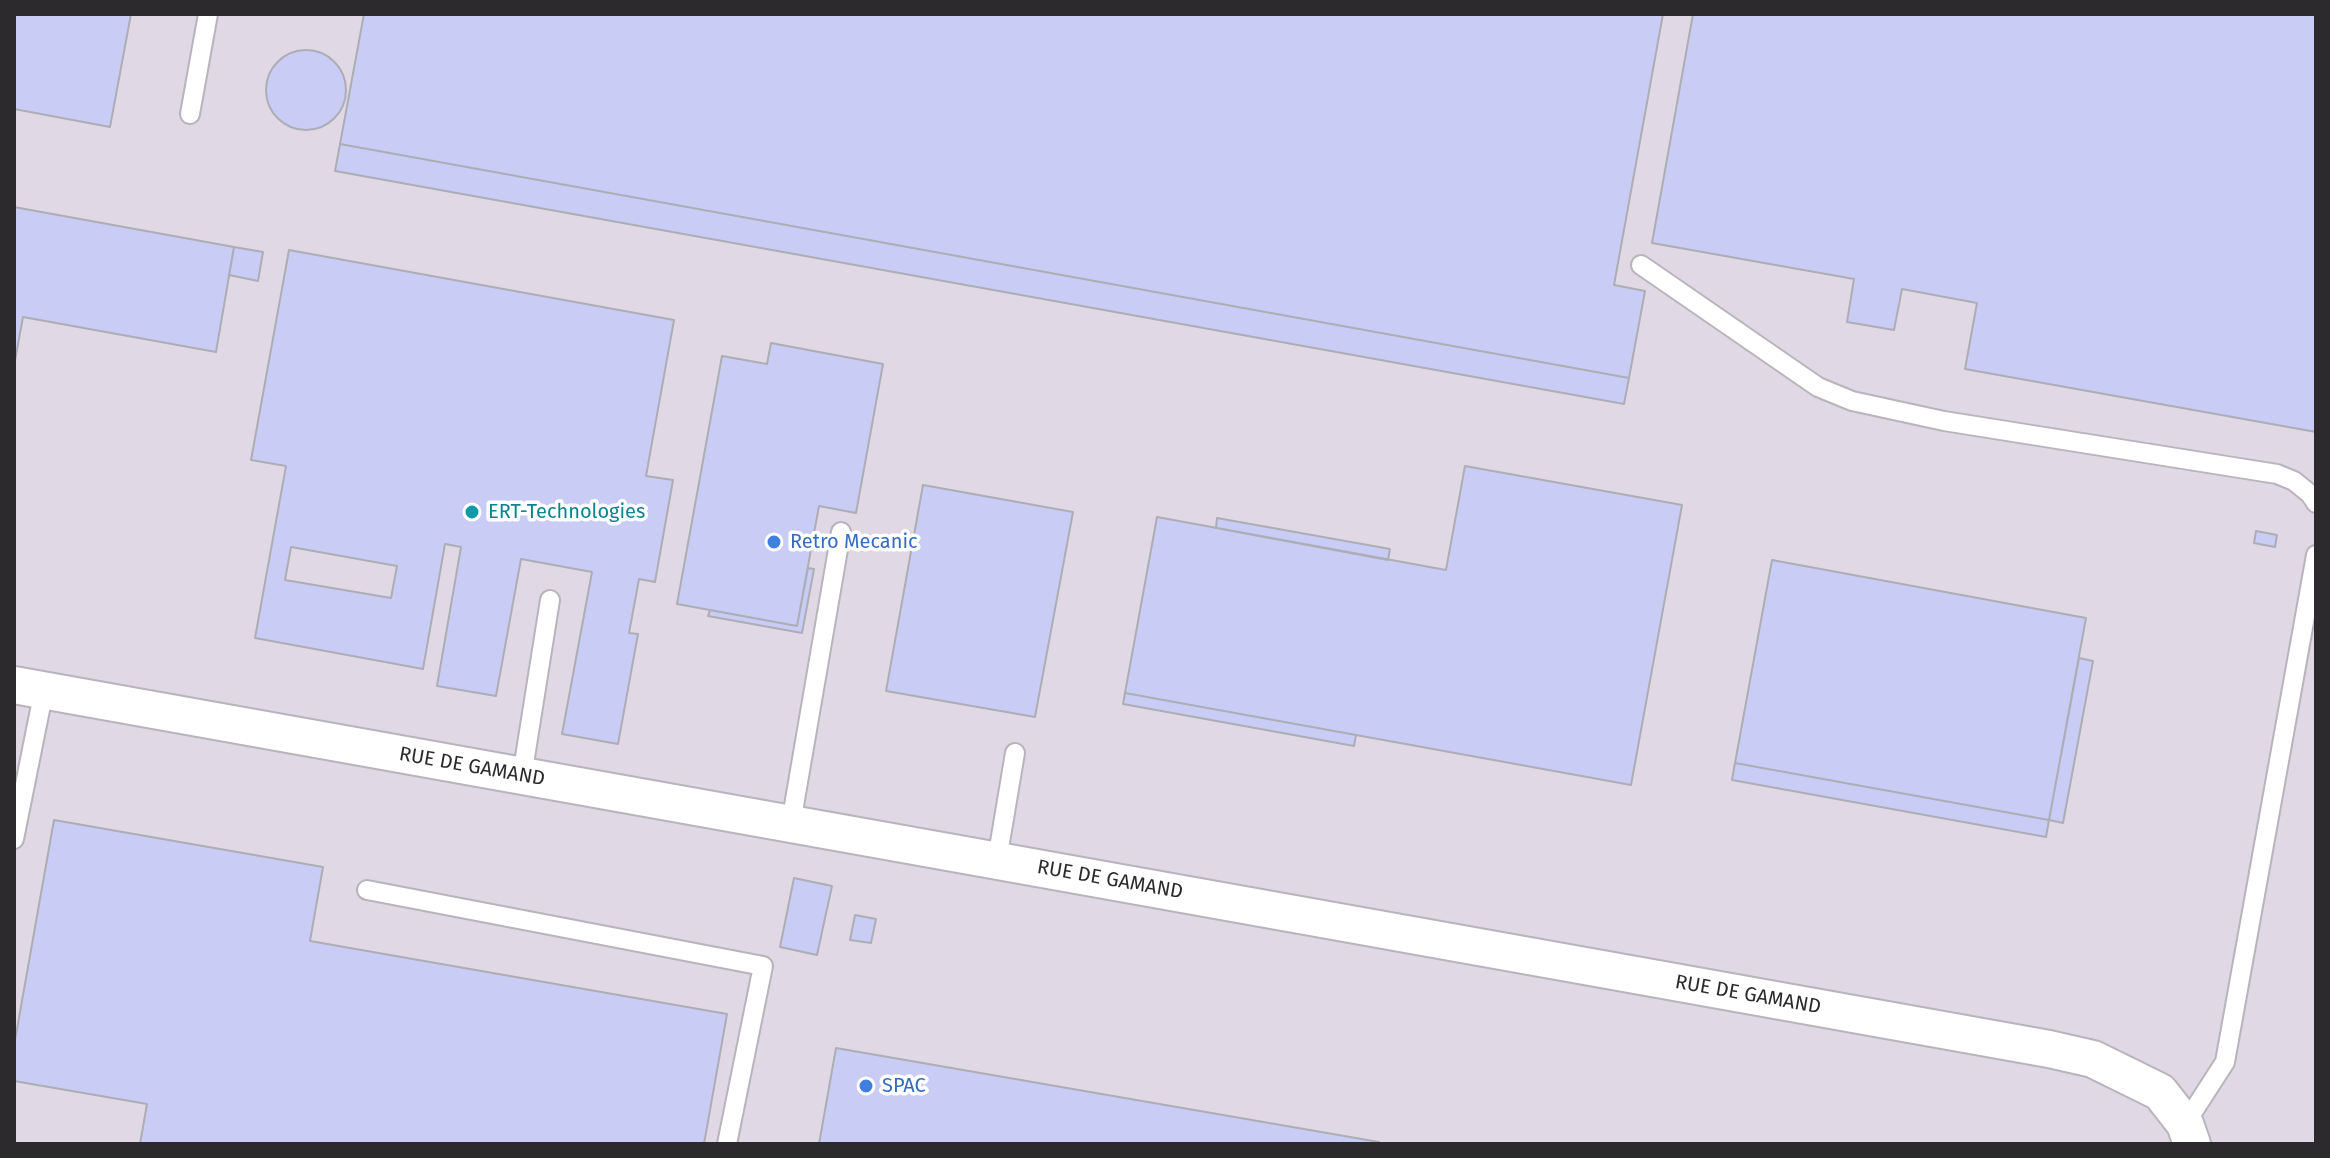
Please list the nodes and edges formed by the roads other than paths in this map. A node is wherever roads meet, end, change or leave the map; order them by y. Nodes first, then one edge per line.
1 (208, 14) edge
2 (190, 114) dead end
3 (1641, 265) dead end
4 (2316, 503) edge
5 (841, 532) dead end
6 (2316, 555) edge
7 (550, 600) dead end
8 (29, 688) edge
9 (1015, 753) dead end
10 (522, 776) junction
11 (791, 823) junction
12 (14, 839) edge
13 (997, 860) junction
14 (367, 890) dead end
15 (2188, 1134) edge
16 (727, 1144) edge

1 - 2 lane
3 - 4 lane
5 - 11 lane
6 - 15 lane
7 - 10 lane
8 - 10 street, RUE DE GAMAND
8 - 12 lane
9 - 13 lane
10 - 11 street, RUE DE GAMAND
11 - 13 street, RUE DE GAMAND
13 - 15 street, RUE DE GAMAND
14 - 16 lane

